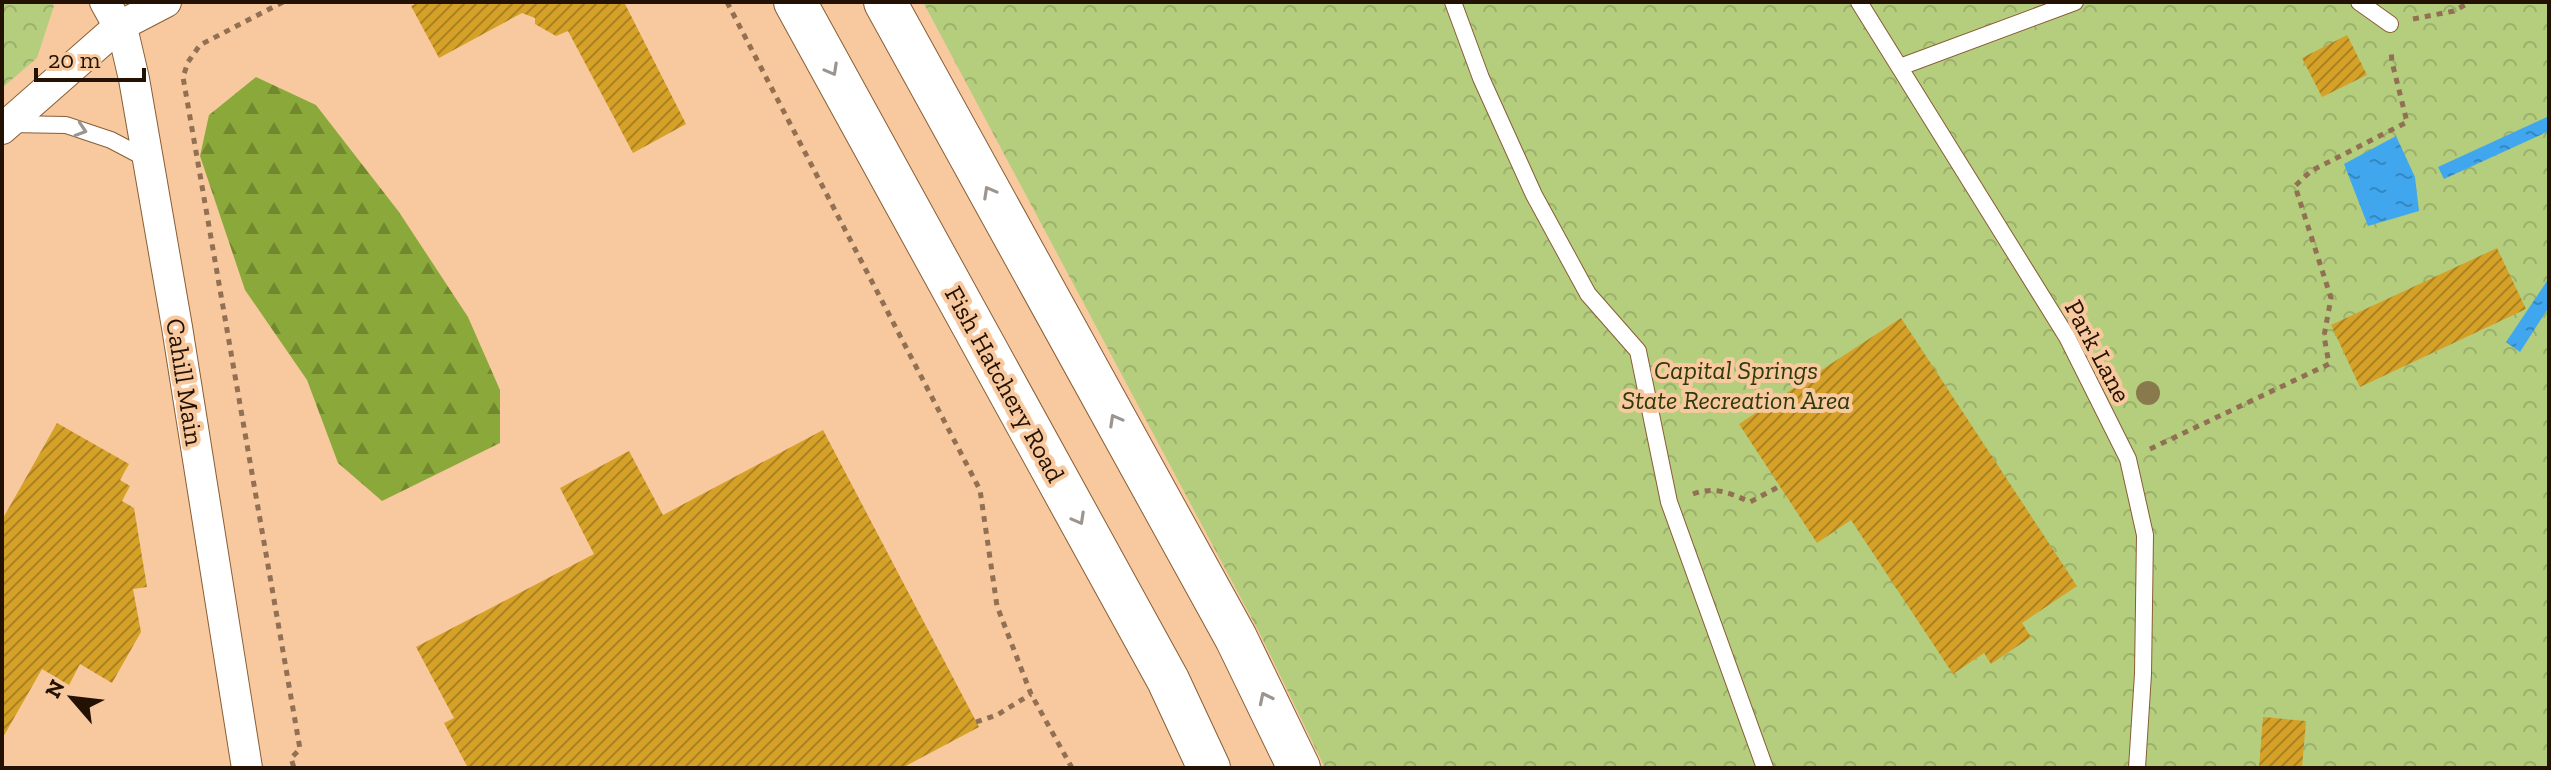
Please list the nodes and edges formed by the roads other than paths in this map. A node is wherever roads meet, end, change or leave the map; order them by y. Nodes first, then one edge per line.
1 (166, 2) edge
2 (795, 2) edge
3 (885, 2) edge
4 (1453, 2) edge
5 (1859, 2) edge
6 (2075, 2) edge
7 (2359, 2) edge
8 (111, 14) edge
9 (2390, 24) road end
10 (1900, 67) junction
11 (5, 126) edge
12 (149, 160) junction
13 (247, 768) edge
14 (1209, 768) edge
15 (1299, 768) edge
16 (1765, 768) edge
17 (2137, 768) edge

1 - 8 street
2 -> 14 main road, Fish Hatchery Road
15 -> 3 main road
4 - 16 lane
5 - 10 lane, Park Lane
6 - 10 lane
7 - 9 lane
8 - 11 street
8 - 12 street, Cahill Main
10 - 17 lane, Park Lane
11 -> 12 lane
12 - 13 street, Cahill Main

